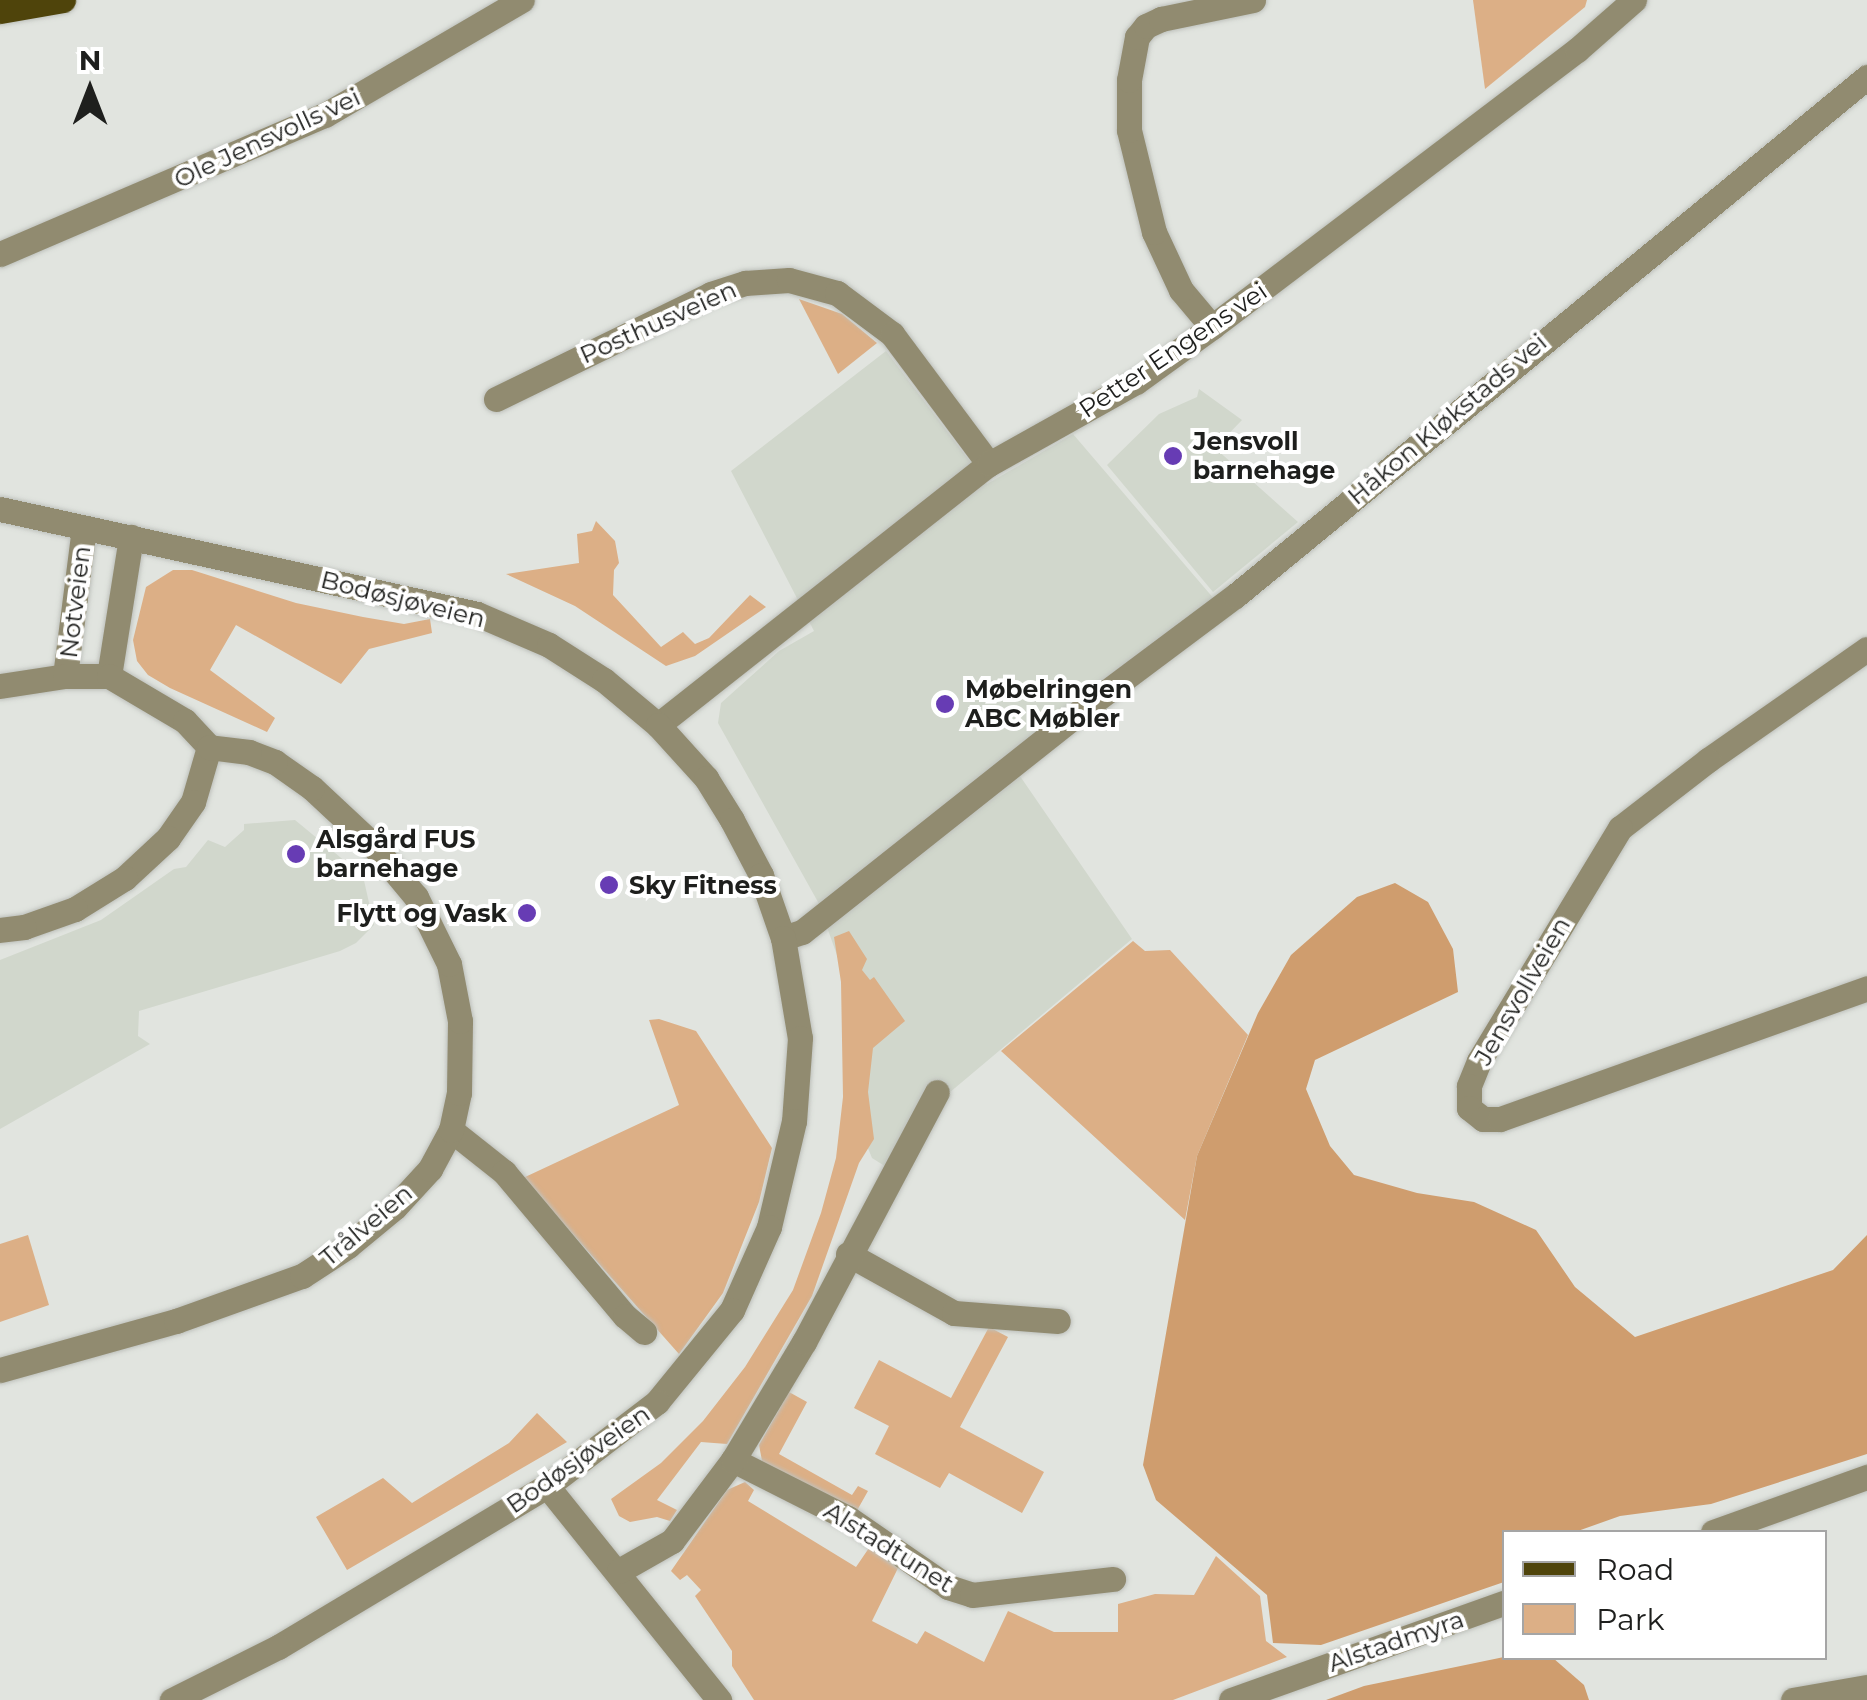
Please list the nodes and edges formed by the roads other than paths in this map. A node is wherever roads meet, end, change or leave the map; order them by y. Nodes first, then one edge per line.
1 (62, 0) edge
2 (522, 0) edge
3 (1253, 0) edge
4 (1631, 1) edge
5 (0, 11) edge
6 (1867, 76) edge
7 (0, 254) edge
8 (1212, 327) junction
9 (496, 399) dead end
10 (989, 464) junction
11 (0, 509) edge
12 (84, 528) junction
13 (131, 538) junction
14 (1867, 649) edge
15 (65, 676) junction
16 (109, 676) junction
17 (0, 686) edge
18 (658, 725) junction
19 (209, 747) junction
20 (0, 930) edge
21 (784, 938) junction
22 (1867, 988) edge
23 (937, 1092) dead end
24 (451, 1130) junction
25 (848, 1254) junction
26 (1058, 1321) dead end
27 (644, 1332) dead end
28 (0, 1370) edge
29 (733, 1460) junction
30 (1867, 1476) edge
31 (546, 1486) junction
32 (1718, 1530) edge
33 (619, 1571) junction
34 (1113, 1579) dead end
35 (1502, 1604) edge
36 (1867, 1687) edge
37 (172, 1700) edge
38 (720, 1700) edge
39 (1231, 1700) edge
40 (1793, 1700) edge

1 - 5 main road
2 - 7 street, Ole Jensvolls vei
3 - 8 street
4 - 8 street, Petter Engens vei
6 - 21 street, Håkon Kløkstads vei
8 - 10 street, Petter Engens vei
9 - 10 street, Posthusveien
10 - 18 street, Petter Engens vei
11 - 12 street, Bodøsjøveien
12 - 13 street, Bodøsjøveien
12 - 15 street, Notveien
13 - 16 street, Notveien
13 - 18 street, Bodøsjøveien
14 - 22 street, Jensvollveien
15 - 16 street, Notveien
15 - 17 street, Notveien
16 - 19 street
18 - 21 street, Bodøsjøveien
19 - 20 street
19 - 24 street, Trålveien
21 - 31 street, Bodøsjøveien
23 - 25 street
24 - 27 street
24 - 28 street, Trålveien
25 - 26 street
25 - 29 street
29 - 33 street
29 - 34 street, Alstadtunet
30 - 32 street
31 - 33 street
31 - 37 street, Bodøsjøveien
33 - 38 street
35 - 39 street, Alstadmyra
36 - 40 street

